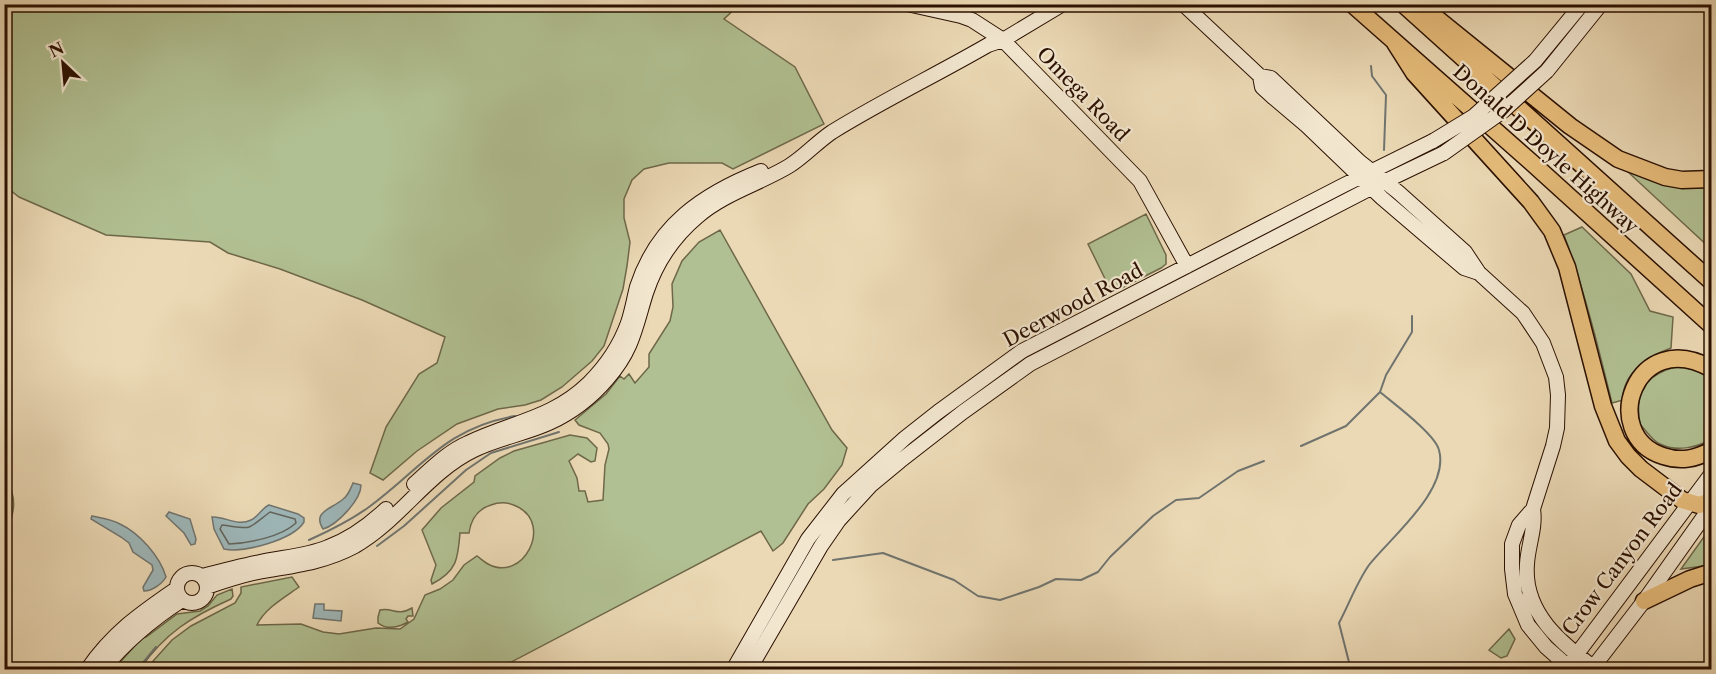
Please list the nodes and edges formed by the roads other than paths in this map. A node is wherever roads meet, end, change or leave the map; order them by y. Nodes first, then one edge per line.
1 (906, 4) edge
2 (1064, 4) edge
3 (1183, 4) edge
4 (1352, 4) edge
5 (1403, 4) edge
6 (1419, 4) edge
7 (1582, 4) edge
8 (1601, 4) edge
9 (1003, 40) junction
10 (1395, 43) junction
11 (1366, 174) junction
12 (1712, 180) edge
13 (1385, 181) junction
14 (1371, 188) junction
15 (1641, 219) junction
16 (1427, 237) junction
17 (1465, 252) junction
18 (1187, 266) junction
19 (1712, 270) edge
20 (1479, 273) junction
21 (1712, 282) edge
22 (1712, 326) edge
23 (1712, 369) edge
24 (1712, 450) edge
25 (1712, 472) edge
26 (1688, 503) junction
27 (1712, 503) edge
28 (1533, 509) junction
29 (1712, 572) edge
30 (204, 582) junction
31 (179, 594) junction
32 (1644, 601) junction
33 (1577, 653) junction
34 (1568, 668) edge
35 (87, 669) edge
36 (102, 669) edge
37 (733, 669) edge
38 (749, 669) edge
39 (1594, 669) edge

1 - 9 street, Omega Road
2 - 9 street
3 - 11 street
4 - 10 highway, Donald D Doyle Highway
5 - 15 highway, Donald D Doyle Highway
6 - 12 highway
7 - 11 street, Deerwood Road, bridge
8 - 13 street, Deerwood Road, bridge
9 - 18 street, Omega Road
9 - 30 street
10 - 22 highway, Donald D Doyle Highway
10 - 26 highway
11 - 13 street
11 - 14 street
11 - 18 street, Deerwood Road
13 - 14 street, Deerwood Road
13 - 17 street
14 - 16 street
14 - 38 street, Deerwood Road
15 - 19 highway
15 - 21 highway, Donald D Doyle Highway
16 - 17 street
16 - 20 street
17 - 20 street
18 - 37 street, Deerwood Road
20 - 28 street
23 - 24 highway
25 - 26 street, Crow Canyon Road
26 - 27 highway
26 - 33 street, Crow Canyon Road
27 - 32 street, Crow Canyon Road
28 - 33 street
28 - 34 street
29 - 32 highway
30 - 31 street
30 - 31 street
31 - 35 street
31 - 36 street
32 - 39 street, Crow Canyon Road
33 - 34 street, Crow Canyon Road
33 - 39 street

